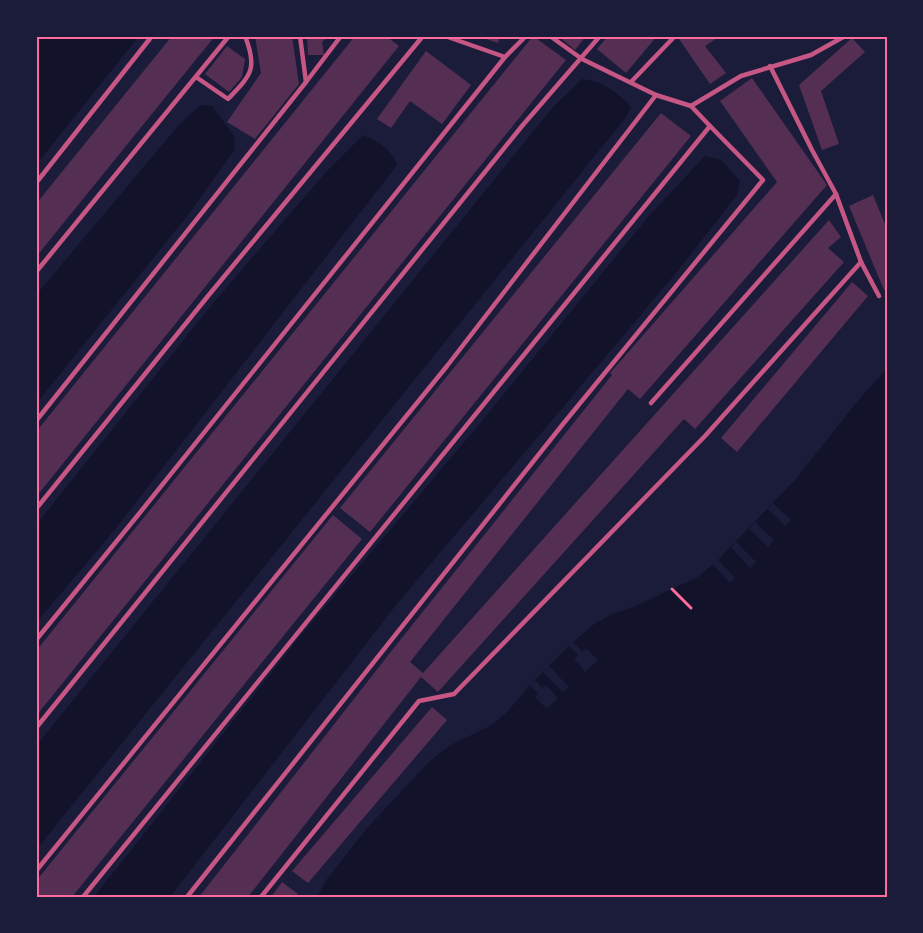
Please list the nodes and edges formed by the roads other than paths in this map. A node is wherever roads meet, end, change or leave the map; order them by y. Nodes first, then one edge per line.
1 (152, 36) edge
2 (229, 36) edge
3 (245, 36) edge
4 (300, 36) edge
5 (341, 36) edge
6 (423, 36) edge
7 (445, 36) edge
8 (526, 36) edge
9 (550, 36) edge
10 (600, 36) edge
11 (675, 36) edge
12 (845, 36) edge
13 (505, 57) junction
14 (582, 59) junction
15 (770, 66) junction
16 (196, 76) junction
17 (306, 82) junction
18 (631, 82) junction
19 (656, 95) junction
20 (691, 106) junction
21 (710, 126) junction
22 (36, 183) edge
23 (837, 194) junction
24 (861, 262) junction
25 (36, 272) edge
26 (879, 296) dead end
27 (651, 403) dead end
28 (36, 421) edge
29 (36, 509) edge
30 (36, 640) edge
31 (36, 728) edge
32 (36, 871) edge
33 (83, 897) edge
34 (187, 897) edge
35 (261, 897) edge

1 - 22 lane
2 - 16 lane
3 - 16 lane
4 - 17 lane
5 - 17 lane
6 - 29 lane
7 - 13 lane
8 - 13 lane
9 - 14 lane
10 - 14 lane
11 - 18 lane
12 - 15 lane
13 - 30 lane
14 - 18 lane
14 - 31 lane
15 - 20 lane
15 - 23 lane
16 - 25 lane
17 - 28 lane
18 - 19 lane
19 - 20 lane
19 - 32 lane
20 - 21 lane
21 - 33 lane
21 - 34 lane
23 - 24 lane
23 - 27 lane
24 - 26 lane
24 - 35 lane

